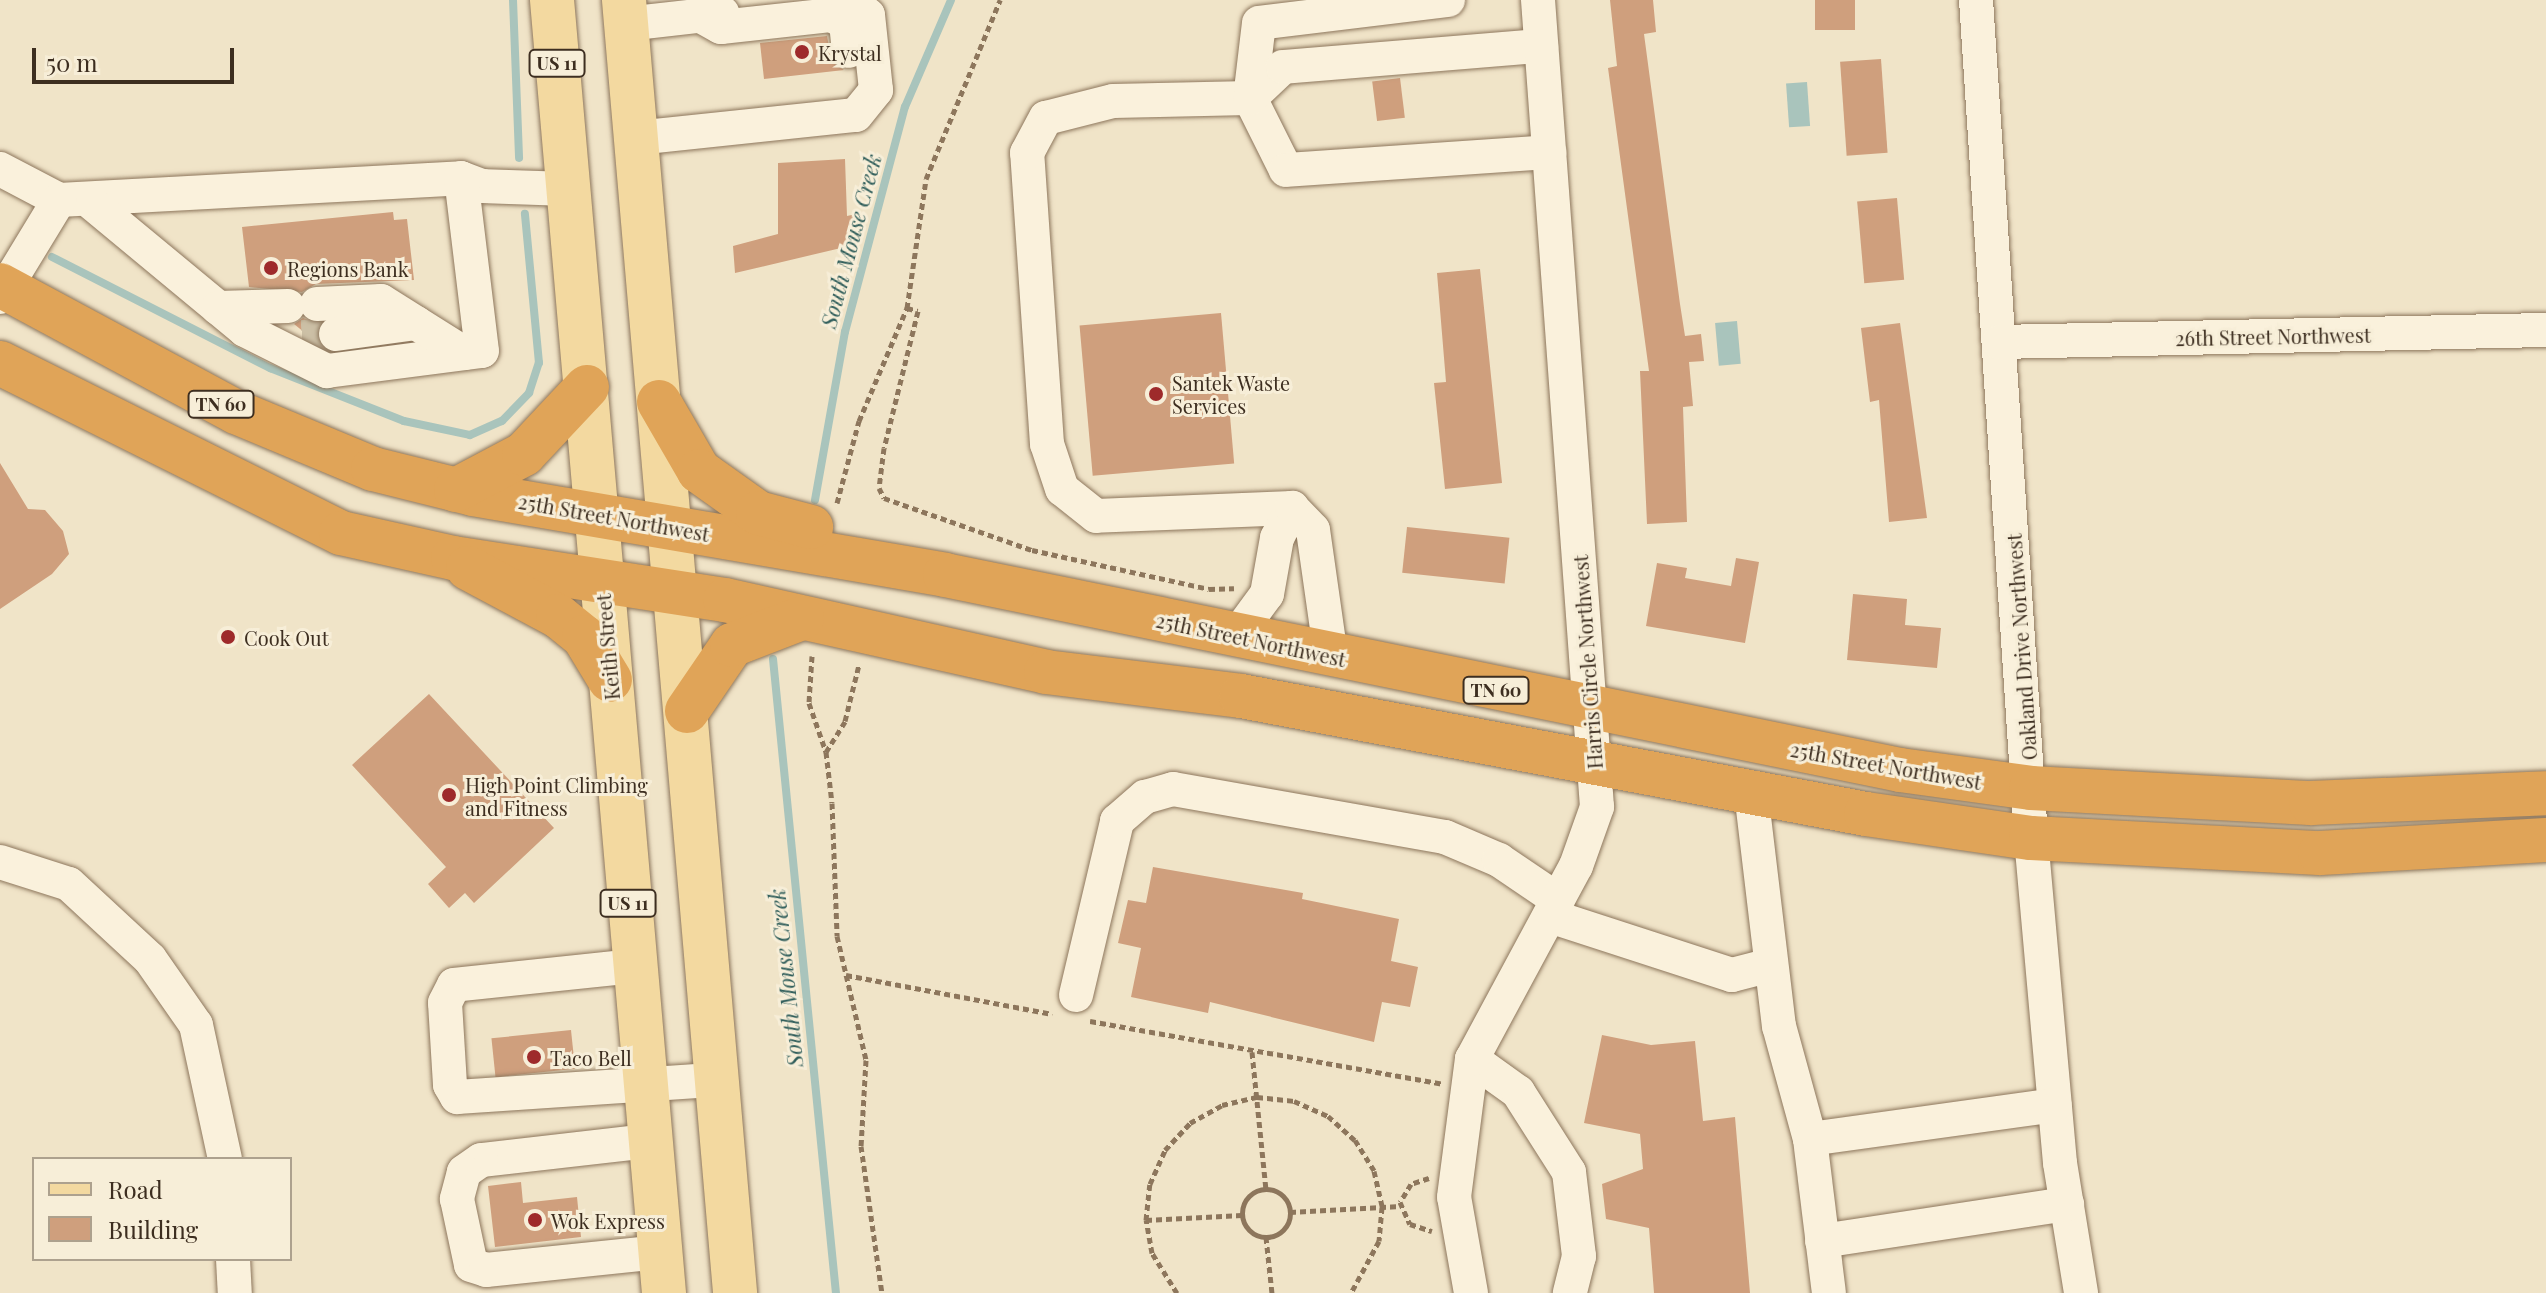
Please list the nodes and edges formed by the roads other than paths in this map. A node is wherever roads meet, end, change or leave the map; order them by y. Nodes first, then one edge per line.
1 (552, 0) edge
2 (842, 0) edge
3 (848, 0) edge
4 (1448, 0) edge
5 (1538, 0) edge
6 (1976, 0) edge
7 (625, 12) edge
8 (699, 15) junction
9 (1541, 46) junction
10 (1250, 98) junction
11 (856, 115) junction
12 (636, 138) junction
13 (1549, 152) junction
14 (0, 169) edge
15 (461, 178) junction
16 (568, 189) junction
17 (73, 200) junction
18 (2, 290) edge
19 (218, 308) junction
20 (416, 323) junction
21 (2546, 330) edge
22 (336, 334) tunnel mouth
23 (302, 337) tunnel mouth
24 (1999, 342) junction
25 (464, 353) junction
26 (0, 363) edge
27 (587, 387) junction
28 (659, 402) junction
29 (456, 490) junction
30 (1292, 508) junction
31 (596, 512) junction
32 (669, 527) junction
33 (453, 558) junction
34 (945, 575) junction
35 (602, 577) junction
36 (675, 590) junction
37 (807, 635) junction
38 (1236, 636) junction
39 (1331, 656) junction
40 (610, 680) junction
41 (1592, 710) junction
42 (687, 711) junction
43 (1594, 763) junction
44 (2031, 788) junction
45 (1751, 792) junction
46 (2546, 793) edge
47 (2031, 838) junction
48 (2546, 840) edge
49 (0, 862) edge
50 (1554, 908) junction
51 (1771, 965) junction
52 (634, 966) junction
53 (1074, 1010) road end
54 (1469, 1074) junction
55 (715, 1080) junction
56 (644, 1086) junction
57 (2055, 1105) junction
58 (1810, 1139) junction
59 (648, 1141) junction
60 (225, 1157) edge
61 (2067, 1204) junction
62 (1822, 1241) junction
63 (233, 1261) edge
64 (662, 1272) edge
65 (235, 1293) edge
66 (735, 1293) edge
67 (1471, 1293) edge
68 (1570, 1293) edge
69 (1829, 1293) edge
70 (2081, 1293) edge

1 - 16 main road, Keith Street / US 11
2 - 8 street
3 - 11 street
4 - 10 street
5 - 9 street, Harris Circle Northwest
6 - 24 street, Oakland Drive Northwest
7 - 8 street
7 - 12 main road
8 - 11 street
9 - 10 street
9 - 13 street, Harris Circle Northwest
10 - 13 street
10 - 30 street
11 - 12 street
12 - 28 main road
13 - 41 street, Harris Circle Northwest
14 - 17 street
15 - 16 street
15 - 17 street
15 - 25 street
16 - 27 main road, Keith Street / US 11
17 - 18 street
17 - 19 street
18 - 29 highway, 25th Street Northwest / TN 60
19 - 20 street
19 - 23 street
19 - 25 street
20 - 22 street
20 - 25 street
21 - 24 street, 26th Street Northwest
24 - 44 street, Oakland Drive Northwest
26 - 33 highway
27 - 29 highway
27 - 31 main road, Keith Street / US 11
28 - 32 main road
28 - 34 highway
29 - 31 highway, 25th Street Northwest / TN 60
30 - 38 street
30 - 39 street
31 - 32 highway, 25th Street Northwest / TN 60
31 - 35 main road, Keith Street / US 11
32 - 34 highway, 25th Street Northwest / TN 60
32 - 36 main road
33 - 35 highway
33 - 40 highway
34 - 38 highway, 25th Street Northwest / TN 60
35 - 36 highway
35 - 40 main road, Keith Street / US 11
36 - 37 highway
36 - 42 main road
37 - 42 highway
37 - 43 highway
38 - 39 highway, 25th Street Northwest / TN 60
39 - 41 highway, 25th Street Northwest / TN 60
40 - 52 main road, Keith Street / US 11
41 - 43 street, Harris Circle Northwest
41 - 44 highway, 25th Street Northwest / TN 60
42 - 55 main road
43 - 45 highway
43 - 50 street, Harris Circle Northwest
44 - 46 highway, 25th Street Northwest / TN 60
44 - 47 street, Oakland Drive Northwest
45 - 47 highway
45 - 51 street
47 - 48 highway
47 - 57 street, Oakland Drive Northwest
49 - 60 street
50 - 51 street
50 - 53 street
50 - 54 street, Harris Circle Northwest
51 - 58 street
52 - 56 main road, Keith Street / US 11
52 - 56 street
54 - 67 street, Harris Circle Northwest
54 - 68 street
55 - 56 street
55 - 66 main road
56 - 59 main road, Keith Street / US 11
57 - 58 street
57 - 61 street, Oakland Drive Northwest
58 - 62 street
59 - 64 main road, Keith Street / US 11
59 - 64 street
61 - 62 street
61 - 70 street, Oakland Drive Northwest
62 - 69 street
63 - 65 street

